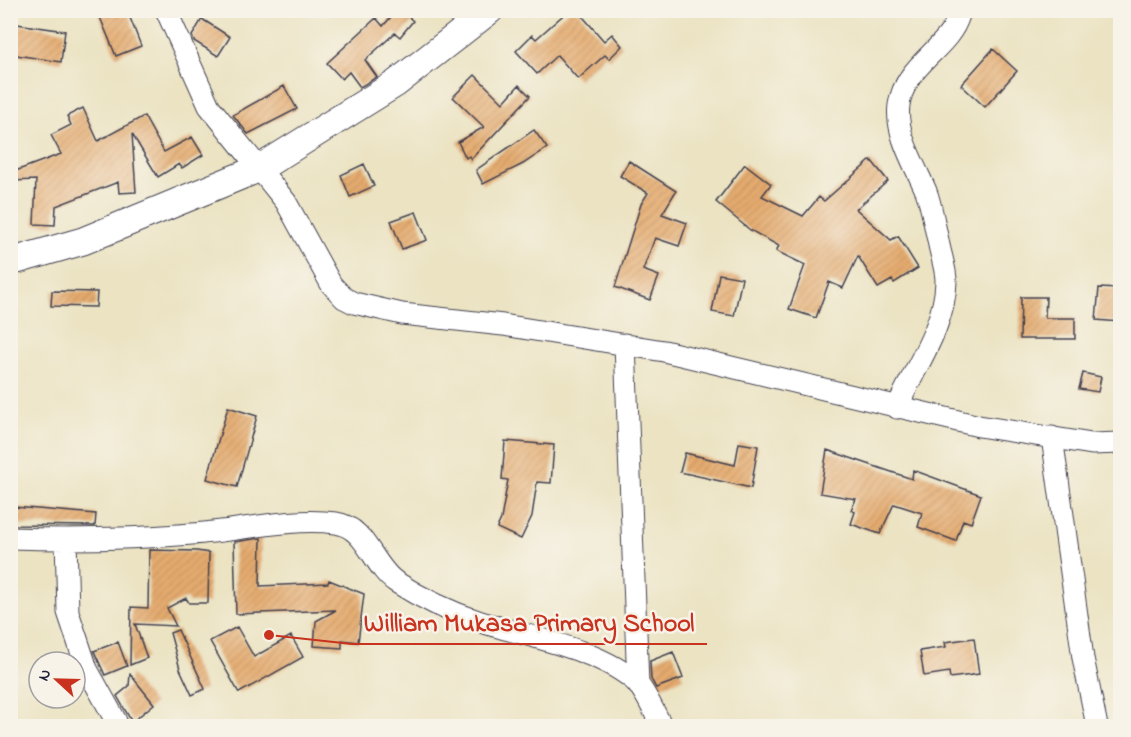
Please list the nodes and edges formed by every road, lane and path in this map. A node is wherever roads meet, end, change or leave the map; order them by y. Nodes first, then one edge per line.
1 (165, 10) edge
2 (490, 10) edge
3 (957, 10) edge
4 (260, 168) junction
5 (10, 262) edge
6 (625, 344) junction
7 (897, 408) junction
8 (1052, 437) junction
9 (1120, 443) edge
10 (1092, 444) junction
11 (1120, 455) edge
12 (10, 538) edge
13 (66, 540) junction
14 (638, 685) junction
15 (115, 726) edge
16 (662, 726) edge
17 (1097, 726) edge

1 - 4 street
2 - 4 main road
3 - 7 street
4 - 5 main road
4 - 6 street
6 - 7 street
6 - 14 street
7 - 8 street
8 - 10 street
8 - 17 street
9 - 10 street
10 - 11 street
12 - 13 street
13 - 14 street
13 - 15 street
14 - 16 street

